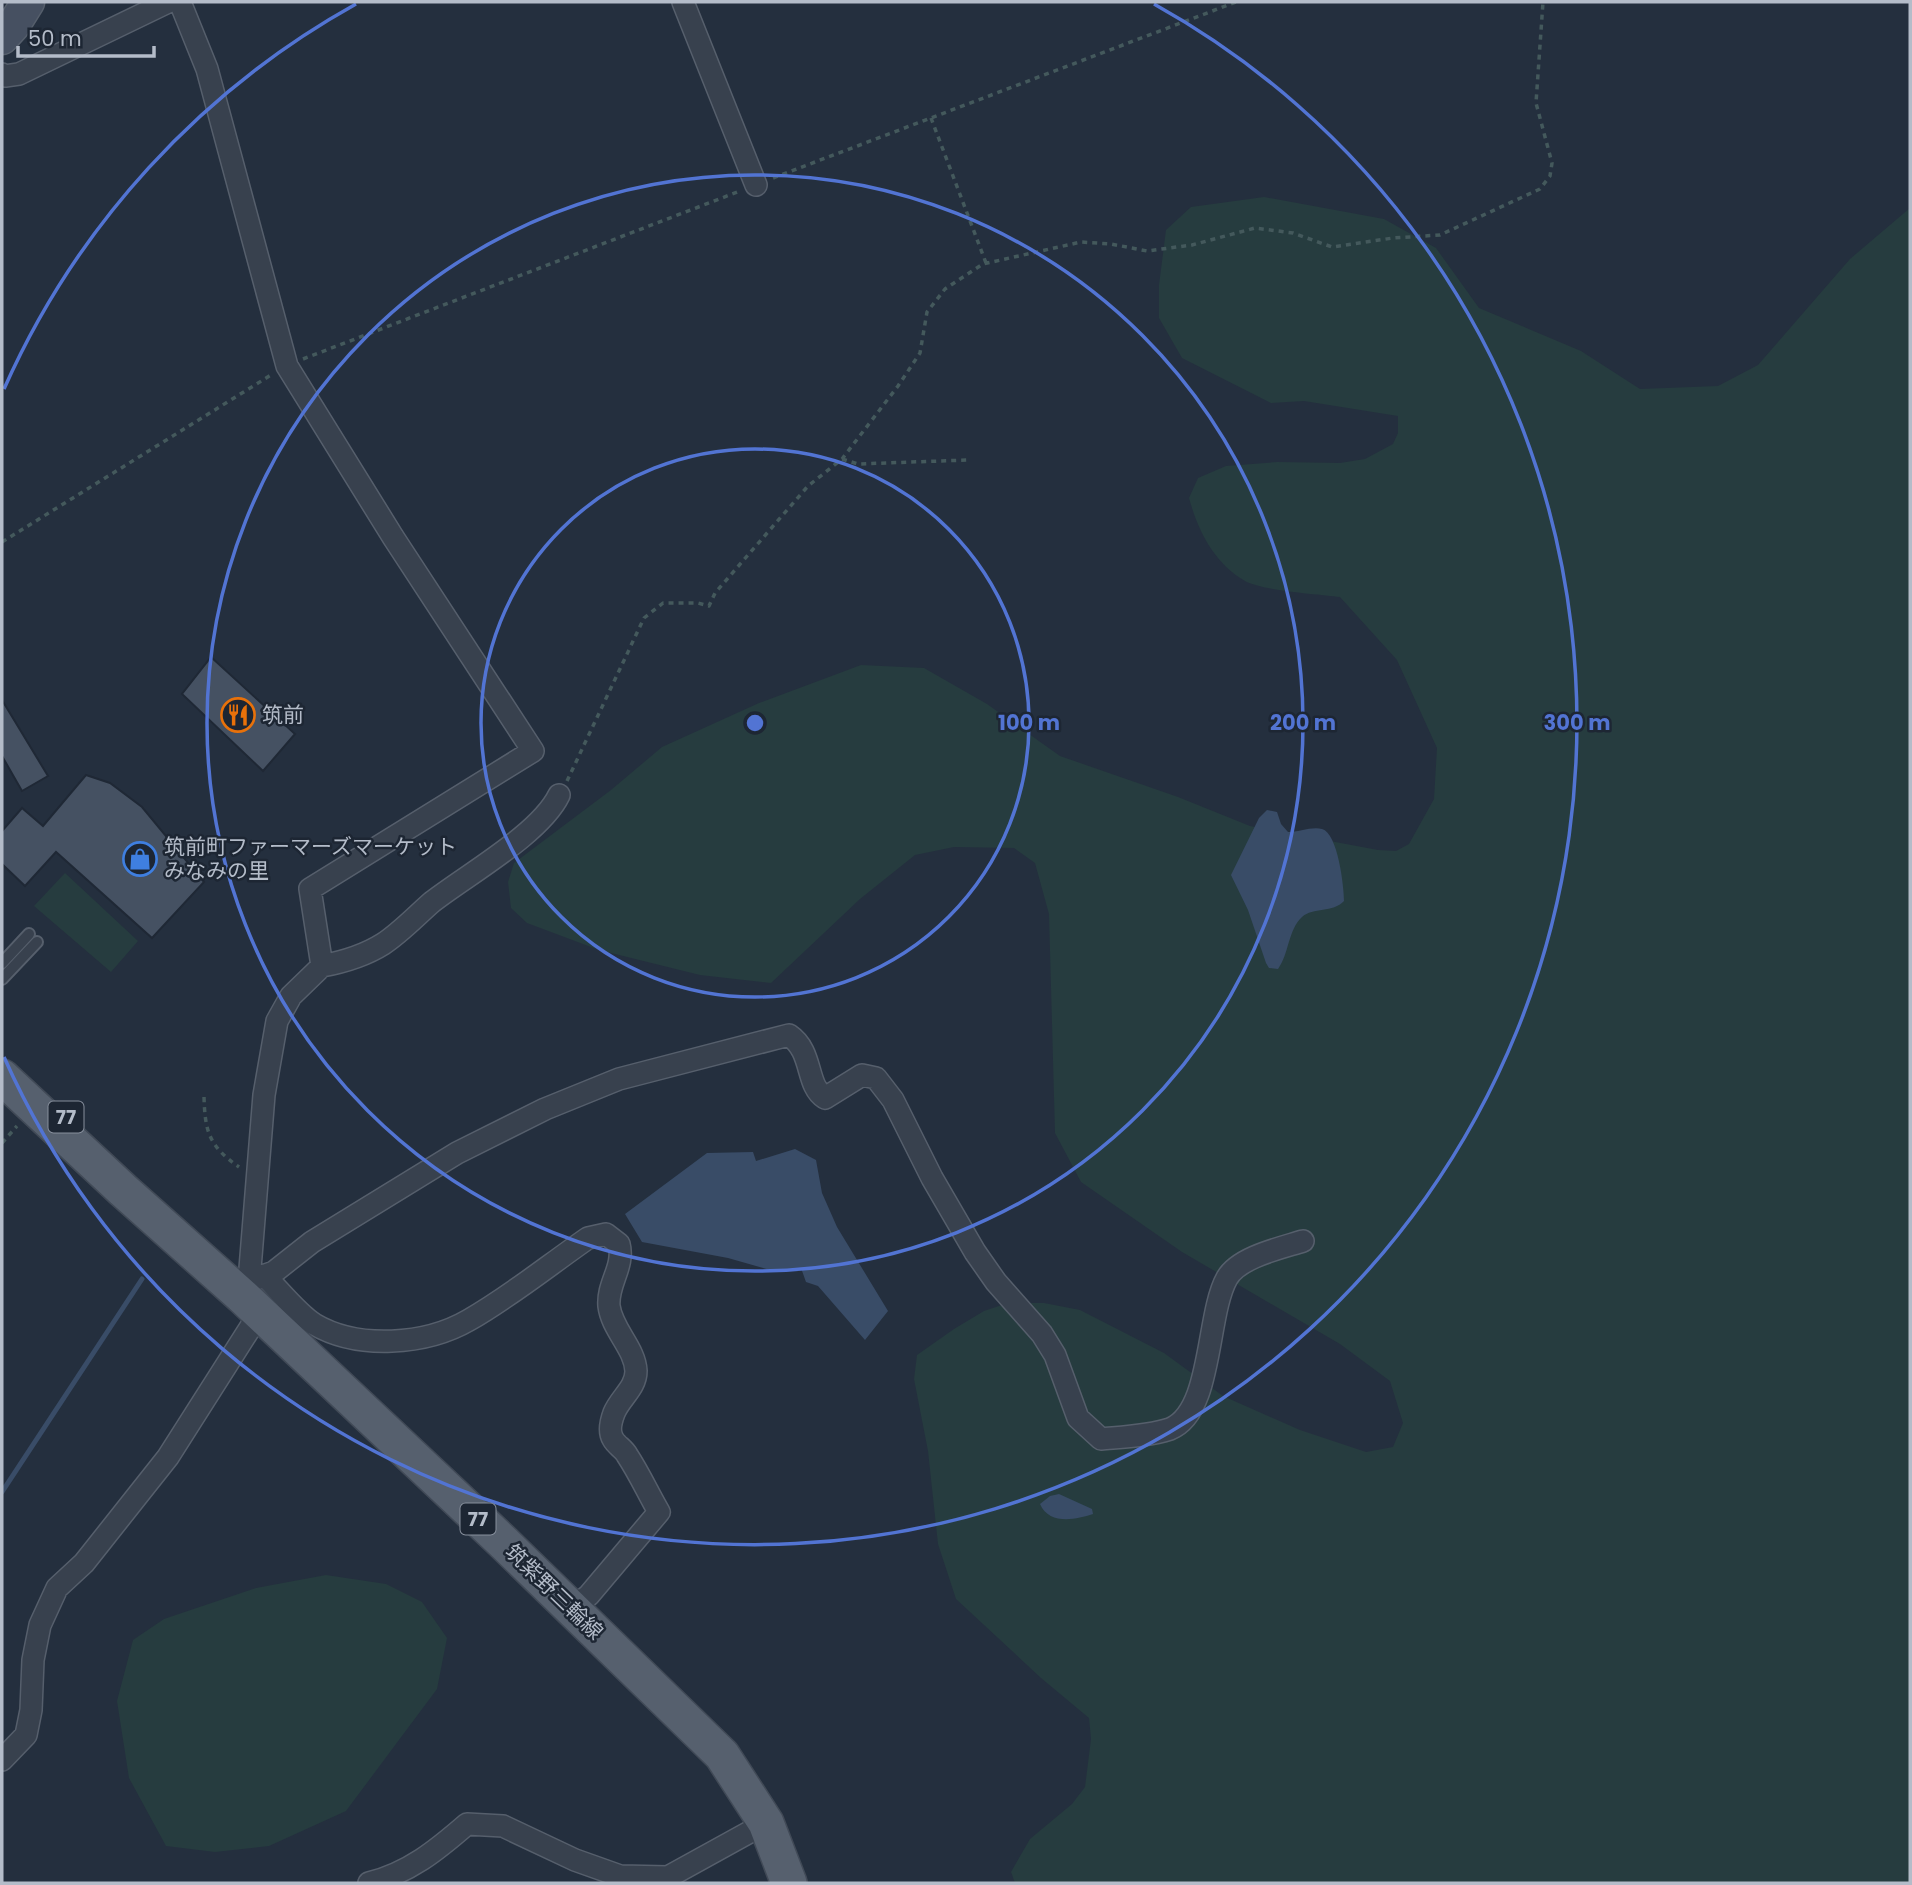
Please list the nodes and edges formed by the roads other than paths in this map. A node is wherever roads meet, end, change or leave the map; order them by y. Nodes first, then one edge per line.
1 (28, 2) edge
2 (168, 2) edge
3 (180, 2) edge
4 (683, 2) edge
5 (2, 38) edge
6 (2, 74) edge
7 (756, 185) road end
8 (559, 795) road end
9 (2, 963) edge
10 (322, 965) junction
11 (2, 979) edge
12 (5, 1066) edge
13 (123, 1190) junction
14 (1303, 1241) dead end
15 (253, 1292) junction
16 (572, 1609) junction
17 (2, 1760) edge
18 (766, 1823) junction
19 (369, 1883) edge
20 (789, 1883) edge

1 - 5 main road
2 - 6 street
3 - 10 street
4 - 7 street
8 - 10 street
9 - 11 lane
10 - 15 street
12 - 13 main road, 筑紫野三輪線 / 77
12 - 13 main road, 筑紫野三輪線 / 77
13 - 15 main road, 筑紫野三輪線 / 77
14 - 15 street
15 - 16 main road, 筑紫野三輪線 / 77
15 - 16 street
15 - 17 street
16 - 18 main road, 筑紫野三輪線 / 77
18 - 19 street
18 - 20 main road, 筑紫野三輪線 / 77

